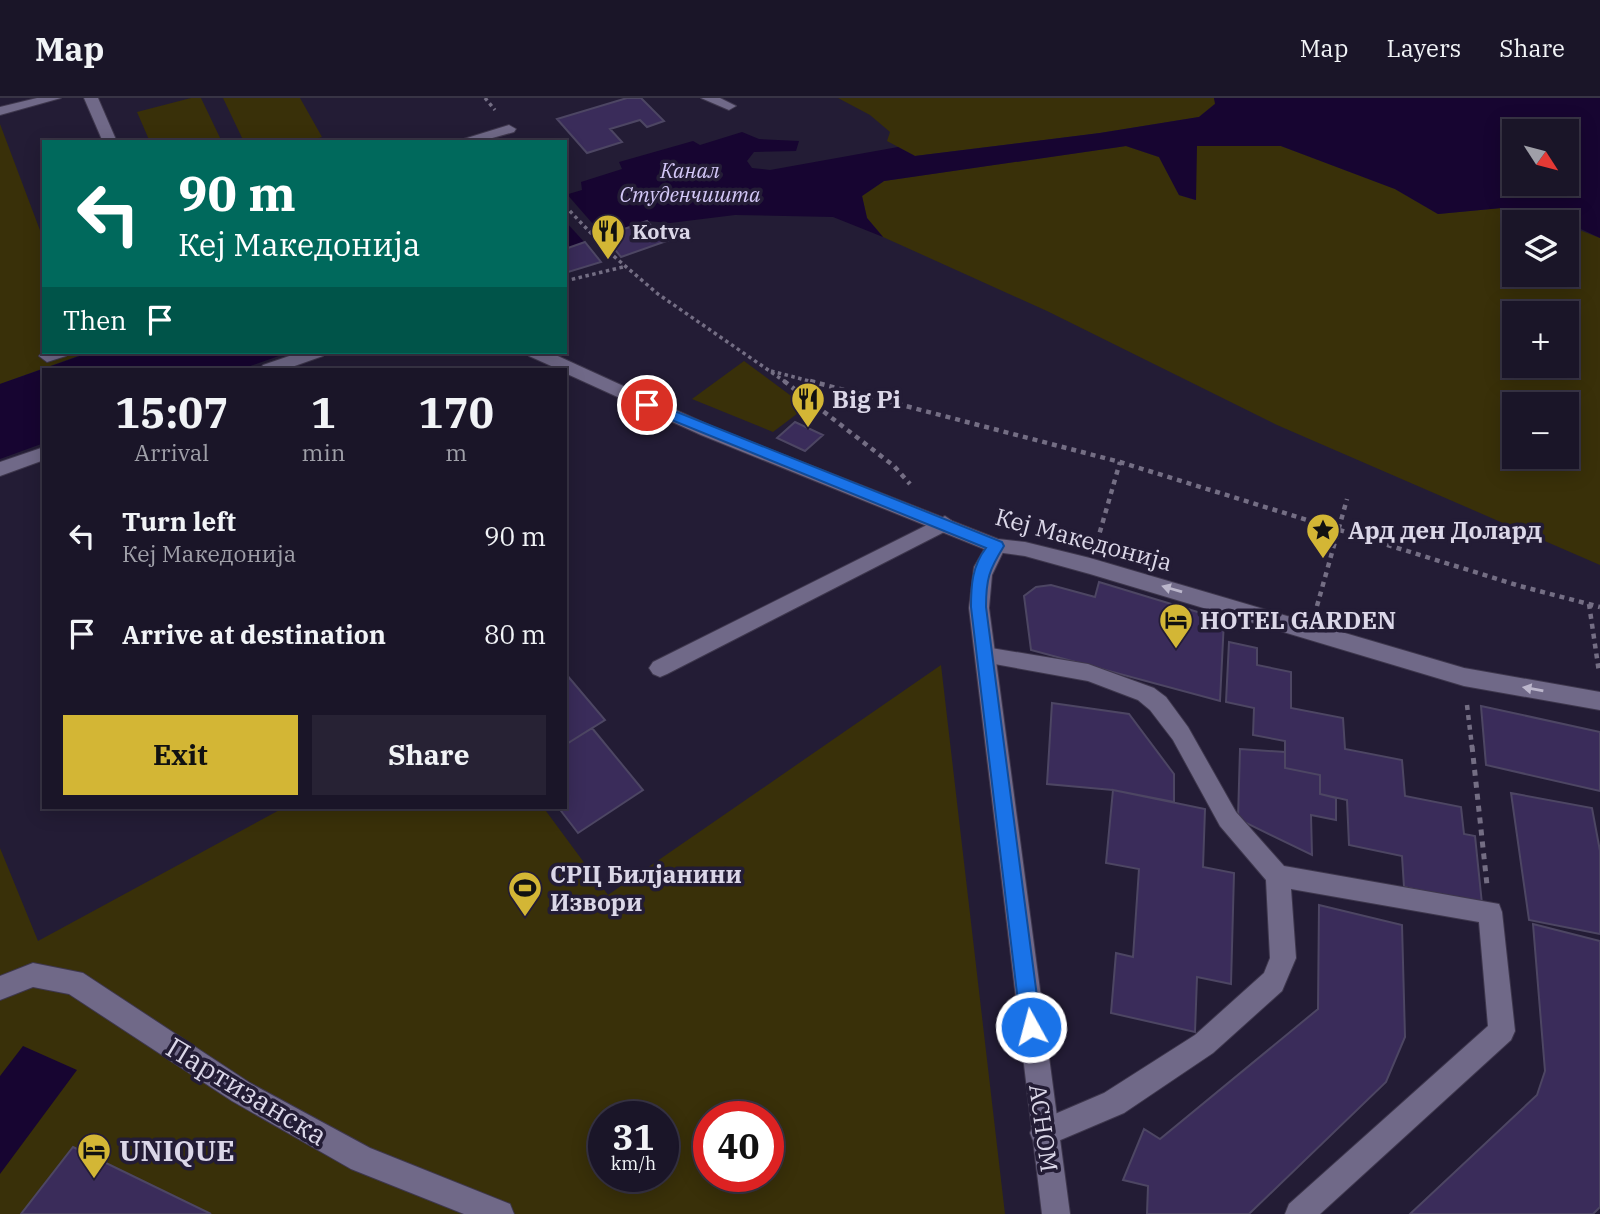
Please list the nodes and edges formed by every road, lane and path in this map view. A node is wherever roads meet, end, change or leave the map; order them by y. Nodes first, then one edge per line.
1 (54, 98) edge
2 (91, 98) edge
3 (708, 98) edge
4 (729, 106) dead end
5 (0, 111) edge
6 (509, 129) dead end
7 (109, 140) edge
8 (468, 140) edge
9 (567, 208) edge
10 (624, 267) junction
11 (567, 281) edge
12 (311, 354) edge
13 (539, 354) edge
14 (272, 368) edge
15 (771, 371) junction
16 (42, 454) edge
17 (1120, 462) junction
18 (0, 469) edge
19 (911, 485) dead end
20 (1347, 499) dead end
21 (945, 523) junction
22 (1336, 529) junction
23 (996, 546) junction
24 (1090, 566) junction
25 (1589, 604) junction
26 (1600, 607) edge
27 (1311, 629) junction
28 (985, 655) junction
29 (660, 668) dead end
30 (1464, 677) junction
31 (1600, 681) edge
32 (1600, 701) edge
33 (1278, 876) junction
34 (1490, 912) junction
35 (0, 988) edge
36 (1044, 1133) junction
37 (500, 1214) edge
38 (1056, 1214) edge
39 (1298, 1214) edge

1 - 5 street
2 - 7 street
3 - 4 street
6 - 8 street
9 - 10 path
10 - 11 path
10 - 15 path
12 - 14 street
13 - 21 street, Кеј Македонија
15 - 17 path
15 - 19 path
16 - 18 street
17 - 22 path
17 - 24 path
20 - 22 path
21 - 23 street, Кеј Македонија
21 - 29 street
22 - 25 path
22 - 27 path
23 - 24 street, Кеј Македонија
23 - 28 street, АСНОМ
27 -> 24 street, Кеј Македонија
25 - 26 path
25 - 31 path
27 - 30 street, Кеј Македонија
28 - 33 street
28 - 36 street, АСНОМ
32 -> 30 street, Кеј Македонија
30 - 34 path
33 - 34 street
33 - 36 street
34 - 39 street
35 - 37 street, Партизанска
36 - 38 street, АСНОМ

